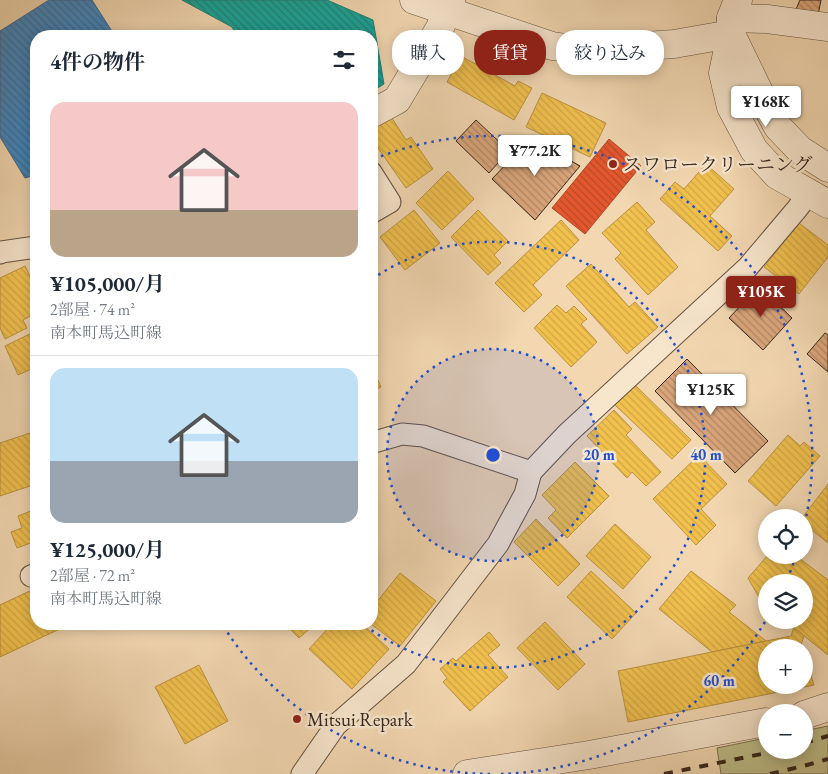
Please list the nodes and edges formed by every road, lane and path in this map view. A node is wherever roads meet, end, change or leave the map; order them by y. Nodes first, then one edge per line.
1 (414, 0) edge
2 (449, 5) edge
3 (733, 17) edge
4 (828, 27) edge
5 (378, 110) edge
6 (828, 146) edge
7 (800, 150) junction
8 (828, 168) edge
9 (378, 183) edge
10 (818, 199) edge
11 (378, 209) edge
12 (30, 248) edge
13 (0, 253) edge
14 (378, 441) edge
15 (531, 472) junction
16 (828, 707) edge
17 (813, 712) edge
18 (758, 723) edge
19 (302, 774) edge
20 (468, 774) edge

1 - 2 street
2 - 3 street
2 - 5 street
3 - 4 street
3 - 7 street
3 - 10 street
6 - 7 street
7 - 8 street
9 - 11 lane
10 - 15 lane
12 - 13 lane
14 - 15 lane
15 - 19 lane
16 - 17 street
18 - 20 street

